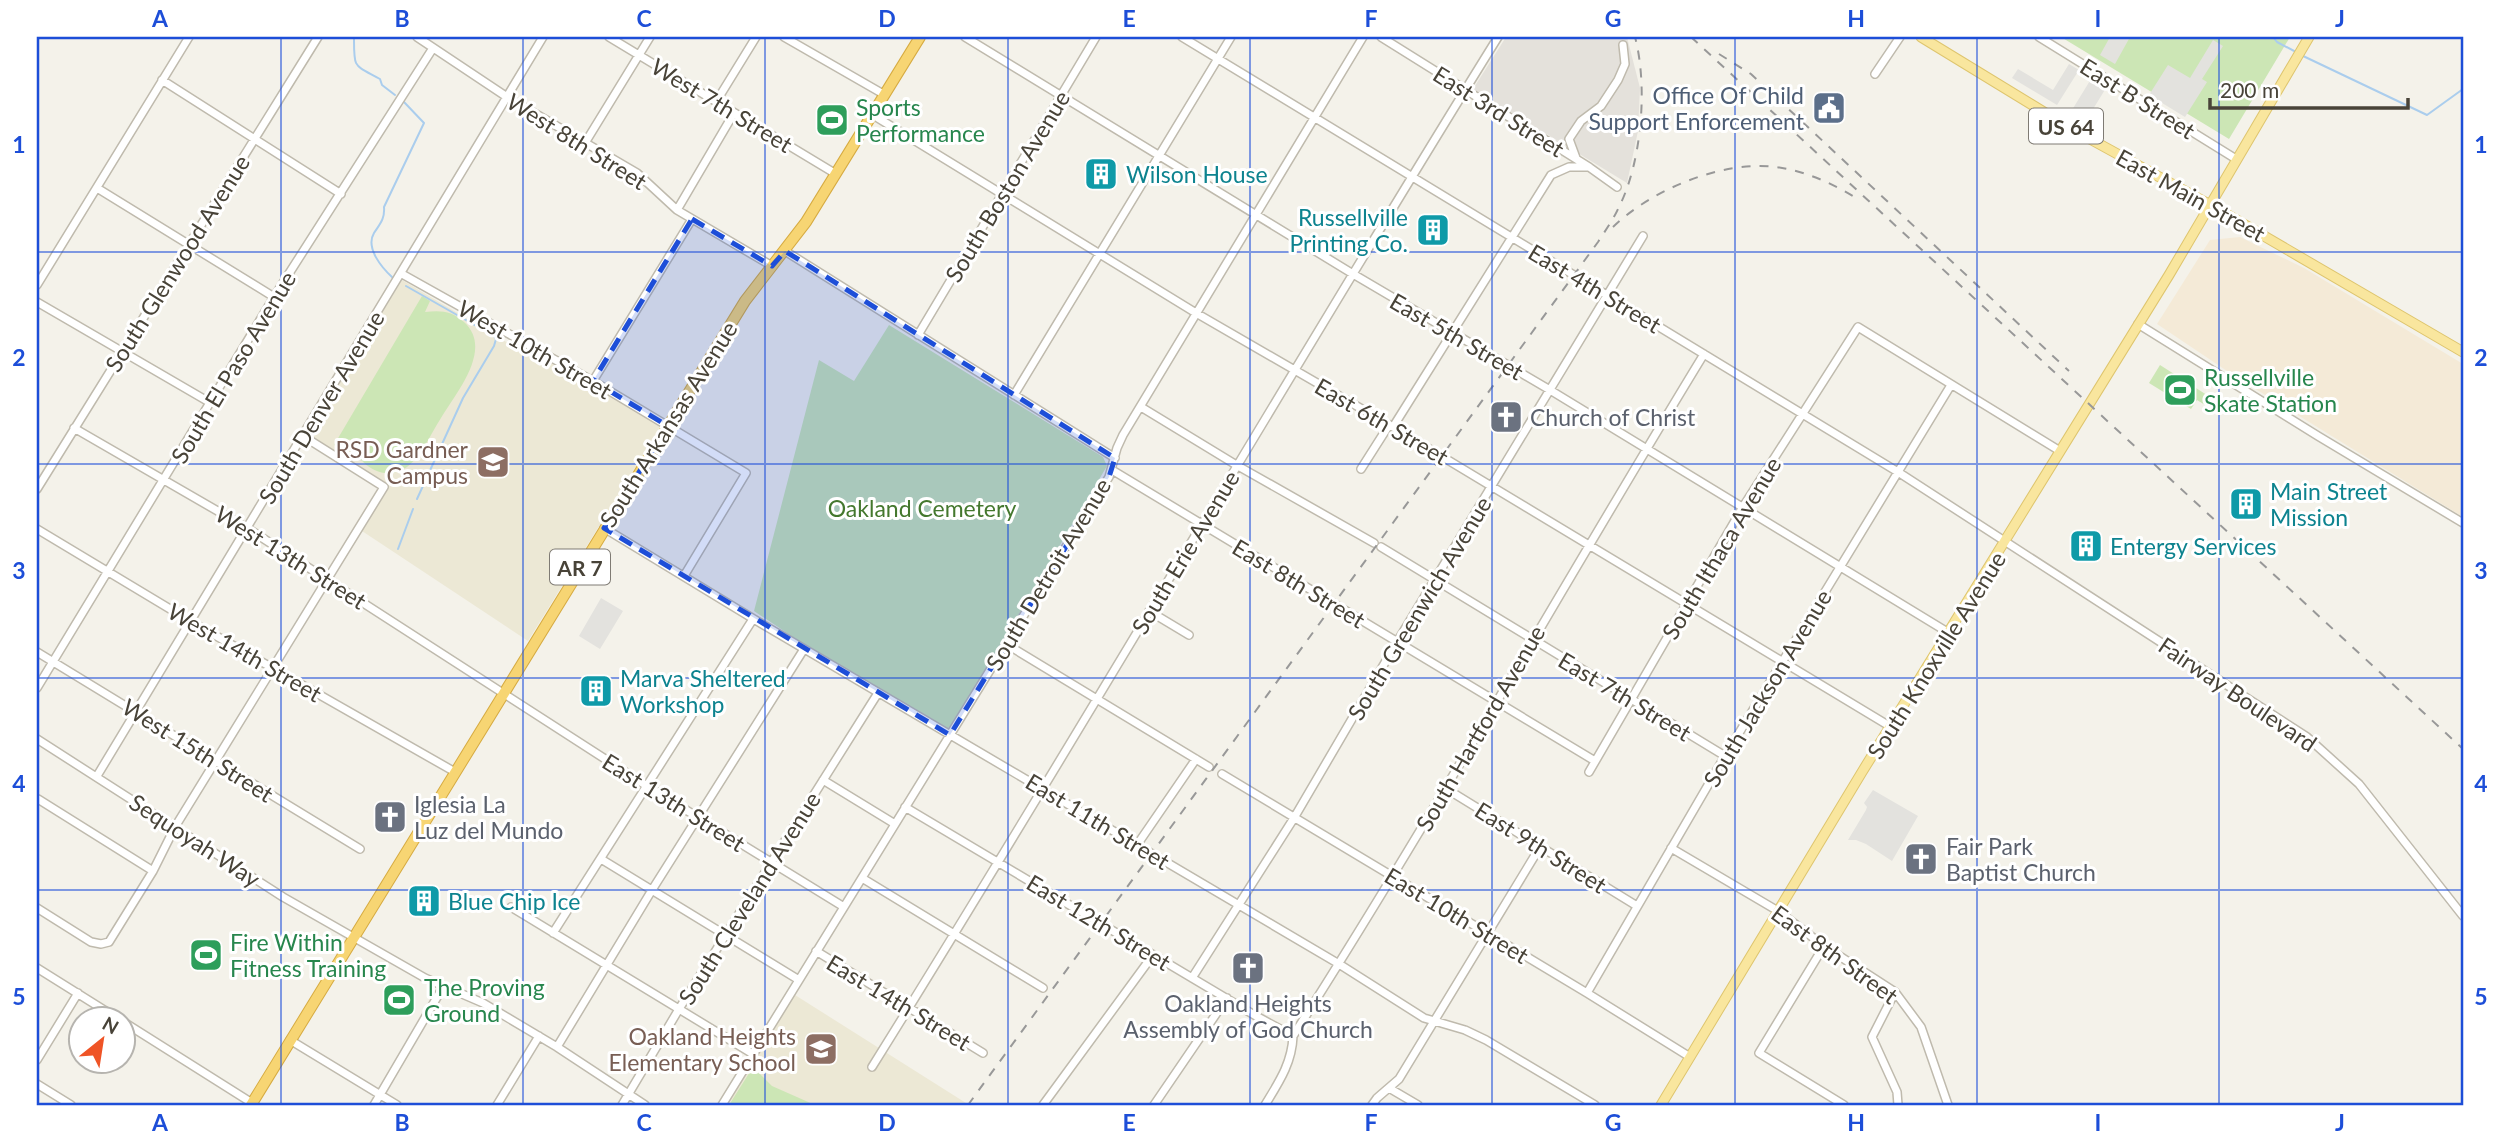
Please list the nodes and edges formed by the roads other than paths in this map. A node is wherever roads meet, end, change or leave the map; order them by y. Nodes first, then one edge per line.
1 (189, 37) edge
2 (317, 37) edge
3 (418, 37) edge
4 (543, 37) edge
5 (609, 37) edge
6 (650, 37) edge
7 (756, 37) edge
8 (784, 37) edge
9 (920, 37) edge
10 (965, 37) edge
11 (1096, 37) edge
12 (1182, 37) edge
13 (1231, 37) edge
14 (1363, 37) edge
15 (1381, 37) edge
16 (1498, 37) edge
17 (1900, 37) edge
18 (1921, 37) edge
19 (2039, 37) edge
20 (2307, 41) edge
21 (1623, 45) dead end
22 (433, 48) junction
23 (639, 55) junction
24 (1218, 58) junction
25 (1875, 74) dead end
26 (162, 80) junction
27 (1465, 89) junction
28 (885, 95) junction
29 (1060, 95) junction
30 (506, 97) junction
31 (716, 102) junction
32 (734, 113) junction
33 (873, 115) junction
34 (1314, 117) junction
35 (254, 139) junction
36 (586, 143) junction
37 (1158, 155) junction
38 (1576, 159) junction
39 (2236, 159) junction
40 (1589, 167) junction
41 (836, 174) junction
42 (1412, 176) junction
43 (1617, 187) dead end
44 (97, 188) junction
45 (341, 194) junction
46 (1002, 195) junction
47 (2210, 204) junction
48 (677, 209) junction
49 (1255, 214) junction
50 (692, 219) junction
51 (1511, 236) junction
52 (1643, 236) dead end
53 (188, 243) junction
54 (785, 251) junction
55 (1098, 253) junction
56 (772, 266) junction
57 (402, 274) junction
58 (1353, 274) junction
59 (37, 285) edge
60 (1608, 295) junction
61 (274, 297) junction
62 (37, 302) edge
63 (1196, 313) junction
64 (2137, 324) junction
65 (1453, 334) junction
66 (918, 335) junction
67 (120, 352) junction
68 (2463, 352) edge
69 (1704, 354) junction
70 (1295, 371) junction
71 (593, 380) junction
72 (1951, 384) junction
73 (1550, 390) junction
74 (1014, 395) junction
75 (209, 402) junction
76 (1141, 407) junction
77 (1804, 414) junction
78 (668, 426) junction
79 (1391, 426) junction
80 (74, 428) junction
81 (303, 436) junction
82 (1647, 449) junction
83 (2060, 451) junction
84 (1115, 458) junction
85 (1238, 466) junction
86 (1361, 469) dead end
87 (1112, 470) junction
88 (1898, 472) junction
89 (164, 479) junction
90 (1493, 486) junction
91 (37, 489) edge
92 (1743, 508) junction
93 (2463, 523) edge
94 (1201, 524) junction
95 (604, 527) junction
96 (247, 528) junction
97 (37, 529) edge
98 (2007, 541) junction
99 (1588, 544) junction
100 (1839, 568) junction
101 (109, 571) junction
102 (684, 576) junction
103 (328, 579) junction
104 (1435, 580) junction
105 (1686, 603) junction
106 (1149, 611) junction
107 (753, 619) junction
108 (190, 621) junction
109 (1949, 634) junction
110 (1189, 635) dead end
111 (1532, 640) junction
112 (1397, 642) junction
113 (1006, 644) junction
114 (804, 649) junction
115 (37, 652) edge
116 (53, 661) junction
117 (1783, 661) junction
118 (273, 669) junction
119 (37, 688) edge
120 (505, 693) junction
121 (878, 693) junction
122 (1097, 698) junction
123 (1630, 699) junction
124 (1496, 701) junction
125 (136, 711) junction
126 (1891, 727) junction
127 (950, 735) junction
128 (37, 740) edge
129 (1725, 756) junction
130 (1196, 759) junction
131 (1595, 761) junction
132 (216, 762) junction
133 (1209, 767) dead end
134 (455, 772) junction
135 (1589, 772) dead end
136 (1222, 775) dead end
137 (97, 776) junction
138 (823, 780) junction
139 (647, 786) junction
140 (1044, 788) junction
141 (1445, 788) junction
142 (38, 799) edge
143 (905, 807) junction
144 (699, 817) junction
145 (1294, 818) junction
146 (895, 824) junction
147 (175, 827) junction
148 (1138, 845) junction
149 (1539, 847) junction
150 (1671, 848) junction
151 (360, 849) dead end
152 (601, 859) junction
153 (998, 862) junction
154 (772, 864) junction
155 (153, 871) junction
156 (1393, 876) junction
157 (862, 878) junction
158 (652, 890) junction
159 (1239, 905) junction
160 (1637, 906) junction
161 (511, 907) dead end
162 (844, 907) junction
163 (37, 908) edge
164 (1778, 911) junction
165 (2463, 916) edge
166 (553, 933) junction
167 (1488, 933) junction
168 (954, 934) junction
169 (726, 935) junction
170 (354, 939) junction
171 (1824, 946) junction
172 (816, 951) junction
173 (1153, 955) junction
174 (1339, 964) junction
175 (606, 965) junction
176 (37, 968) edge
177 (1192, 978) junction
178 (799, 980) junction
179 (443, 987) junction
180 (1043, 988) dead end
181 (1895, 992) junction
182 (78, 993) junction
183 (1587, 993) junction
184 (1227, 998) junction
185 (99, 1006) edge
186 (909, 1007) junction
187 (679, 1009) junction
188 (1433, 1022) junction
189 (136, 1030) edge
190 (539, 1036) junction
191 (1293, 1036) junction
192 (290, 1040) junction
193 (557, 1047) junction
194 (982, 1053) dead end
195 (753, 1054) junction
196 (1690, 1057) junction
197 (37, 1060) edge
198 (872, 1067) dead end
199 (37, 1084) edge
200 (1390, 1088) junction
201 (380, 1095) junction
202 (628, 1095) junction
203 (251, 1104) edge
204 (71, 1105) edge
205 (374, 1105) edge
206 (397, 1105) edge
207 (497, 1105) edge
208 (622, 1105) edge
209 (645, 1105) edge
210 (722, 1105) edge
211 (1043, 1105) edge
212 (1154, 1105) edge
213 (1265, 1105) edge
214 (1372, 1105) edge
215 (1418, 1105) edge
216 (1595, 1105) edge
217 (1661, 1105) edge
218 (1844, 1105) edge
219 (1898, 1105) edge
220 (1948, 1105) edge

1 - 26 street
2 - 35 street, South Glenwood Avenue
3 - 22 street, West 8th Street
4 - 30 street, South Denver Avenue
5 - 23 street, West 7th Street
6 - 23 street
7 - 31 street
8 - 28 street
9 - 28 highway, South Arkansas Avenue / AR 7
10 - 29 street, East 5th Street
11 - 29 street, South Boston Avenue
12 - 24 street, East 4th Street
13 - 24 street
14 - 34 street, South Detroit Avenue
15 - 27 street, East 3rd Street
16 - 27 street, South Erie Avenue
17 - 25 street
18 - 47 main road, East Main Street / US 64
19 - 39 street, East B Street
20 - 39 main road, South Knoxville Avenue
21 - 38 street
22 - 30 street, West 8th Street
22 - 45 street, South El Paso Avenue
23 - 31 street, West 7th Street
23 - 36 street
24 - 34 street, East 4th Street
24 - 37 street
26 - 35 street
26 - 44 street
27 - 38 street, East 3rd Street
27 - 42 street, South Erie Avenue
28 - 33 highway, South Arkansas Avenue / AR 7
29 - 37 street, East 5th Street
29 - 46 street, South Boston Avenue
30 - 36 street, West 8th Street
30 - 57 street, South Denver Avenue
31 - 32 street, West 7th Street
32 - 41 street, West 7th Street
32 - 48 street
33 - 41 highway, South Arkansas Avenue / AR 7
33 - 46 street, East 6th Street
34 - 42 street, East 4th Street
34 - 49 street, South Detroit Avenue
35 - 45 street
35 - 53 street, South Glenwood Avenue
36 - 48 street, West 8th Street
37 - 49 street, East 5th Street
37 - 55 street
38 - 40 street, East 3rd Street
39 - 47 main road, South Knoxville Avenue
40 - 43 street, East 3rd Street
40 - 51 street
41 - 54 highway, South Arkansas Avenue / AR 7
42 - 51 street, East 4th Street
42 - 58 street, South Erie Avenue
44 - 53 street
44 - 59 street
45 - 61 street, South El Paso Avenue
46 - 55 street, East 6th Street
46 - 66 street, South Boston Avenue
47 - 64 main road, South Knoxville Avenue
47 - 68 main road, East Main Street / US 64
48 - 50 street, West 8th Street
49 - 58 street, East 5th Street
49 - 63 street, South Detroit Avenue
50 - 56 street, West 8th Street
50 - 71 street
51 - 60 street, East 4th Street
51 - 65 street
52 - 60 street, South Greenwich Avenue
53 - 61 street
53 - 67 street, South Glenwood Avenue
54 - 56 highway, South Arkansas Avenue / AR 7
54 - 66 street
55 - 63 street, East 6th Street
55 - 74 street
56 - 78 highway, South Arkansas Avenue / AR 7
57 - 71 street, West 10th Street
57 - 81 street, South Denver Avenue
58 - 65 street, East 5th Street
58 - 70 street, South Erie Avenue
60 - 69 street, East 4th Street
60 - 73 street, South Greenwich Avenue
61 - 75 street, South El Paso Avenue
62 - 67 street
63 - 70 street, East 6th Street
63 - 76 street, South Detroit Avenue
64 - 83 main road, South Knoxville Avenue
64 - 93 street
65 - 73 street, East 5th Street
65 - 79 street
66 - 74 street
67 - 75 street
67 - 80 street, South Glenwood Avenue
69 - 77 street, East 4th Street
69 - 82 street, South Hartford Avenue
70 - 79 street, East 6th Street
70 - 85 street, South Erie Avenue
71 - 78 street, West 10th Street
72 - 77 street, South Ithaca Avenue
72 - 83 street
72 - 88 street, South Jackson Avenue
73 - 82 street, East 5th Street
73 - 90 street, South Greenwich Avenue
74 - 84 street
75 - 89 street, South El Paso Avenue
76 - 84 street, South Detroit Avenue
76 - 85 street, East 7th Street
77 - 88 street, East 4th Street
77 - 92 street, South Ithaca Avenue
78 - 95 highway, South Arkansas Avenue / AR 7
78 - 102 street
79 - 86 street
79 - 90 street, East 6th Street
80 - 89 street, West 13th Street
80 - 91 street, South Glenwood Avenue
81 - 96 street, South Denver Avenue
81 - 103 street
82 - 92 street, East 5th Street
82 - 99 street, South Hartford Avenue
83 - 98 main road, South Knoxville Avenue
84 - 87 street, South Detroit Avenue
85 - 94 street, South Erie Avenue
85 - 104 street, East 7th Street
87 - 94 street, East 8th Street
87 - 113 street, South Detroit Avenue
88 - 98 street, East 4th Street
88 - 100 street, South Jackson Avenue
89 - 96 street, West 13th Street
89 - 101 street, South El Paso Avenue
90 - 99 street, East 6th Street
90 - 104 street, South Greenwich Avenue
92 - 100 street, East 5th Street
92 - 105 street, South Ithaca Avenue
94 - 106 street, South Erie Avenue
94 - 112 street, East 8th Street
95 - 102 street, East 11th Street
95 - 120 highway, South Arkansas Avenue / AR 7
96 - 103 street, West 13th Street
96 - 108 street, South Denver Avenue
97 - 101 street, West 14th Street
98 - 109 main road, South Knoxville Avenue
98 - 165 street, Fairway Boulevard
99 - 105 street, East 6th Street
99 - 111 street, South Hartford Avenue
100 - 109 street, East 5th Street
100 - 117 street, South Jackson Avenue
101 - 108 street, West 14th Street
101 - 116 street, South El Paso Avenue
102 - 107 street, East 11th Street
103 - 118 street
103 - 120 street, West 13th Street
104 - 111 street, East 7th Street
104 - 112 street, South Greenwich Avenue
105 - 117 street, East 6th Street
105 - 123 street, South Ithaca Avenue
106 - 110 street
106 - 122 street, South Erie Avenue
107 - 114 street, East 11th Street
107 - 139 street
108 - 118 street, West 14th Street
108 - 125 street, South Denver Avenue
109 - 126 main road, South Knoxville Avenue
111 - 123 street, East 7th Street
111 - 124 street, South Hartford Avenue
112 - 124 street, East 8th Street
112 - 145 street, South Greenwich Avenue
113 - 122 street
113 - 127 street, South Detroit Avenue
114 - 121 street, East 11th Street
114 - 144 street
115 - 116 street, West 15th Street
116 - 119 street, South El Paso Avenue
116 - 125 street, West 15th Street
117 - 126 street, East 6th Street
117 - 129 street, South Jackson Avenue
118 - 132 street
118 - 134 street, West 14th Street
120 - 134 highway, South Arkansas Avenue / AR 7
120 - 139 street, East 13th Street
121 - 127 street, East 11th Street
121 - 138 street, South Cleveland Avenue
122 - 130 street
122 - 140 street, South Erie Avenue
123 - 129 street, East 7th Street
123 - 131 street, South Ithaca Avenue
124 - 131 street, East 8th Street
124 - 141 street, South Hartford Avenue
125 - 132 street, West 15th Street
125 - 137 street, South Denver Avenue
126 - 164 main road, South Knoxville Avenue
127 - 140 street, East 11th Street
127 - 143 street, South Detroit Avenue
128 - 137 street, Sequoyah Way
129 - 150 street, South Jackson Avenue
130 - 133 street
130 - 148 street
131 - 135 street, South Ithaca Avenue
132 - 147 street
132 - 151 street, West 15th Street
134 - 170 highway, South Arkansas Avenue / AR 7
136 - 145 street, East 10th Street
137 - 147 street, Sequoyah Way
138 - 146 street
138 - 154 street, South Cleveland Avenue
139 - 144 street, East 13th Street
139 - 152 street
140 - 148 street, East 11th Street
140 - 153 street, South Erie Avenue
141 - 149 street, East 9th Street
141 - 156 street, South Hartford Avenue
142 - 155 street
143 - 146 street, South Detroit Avenue
143 - 153 street, East 12th Street
144 - 154 street, East 13th Street
144 - 158 street
145 - 156 street, East 10th Street
145 - 159 street, South Greenwich Avenue
146 - 157 street, South Detroit Avenue
147 - 155 street
147 - 170 street, Sequoyah Way
148 - 159 street, East 11th Street
149 - 160 street, East 9th Street
149 - 167 street
150 - 160 street, South Jackson Avenue
150 - 164 street, East 8th Street
152 - 158 street, East 14th Street
152 - 166 street
153 - 168 street, South Erie Avenue
153 - 173 street, East 12th Street
154 - 162 street, East 13th Street
154 - 169 street, South Cleveland Avenue
155 - 163 street
156 - 167 street, East 10th Street
156 - 174 street, South Hartford Avenue
157 - 162 street, South Detroit Avenue
157 - 168 street
158 - 169 street, East 14th Street
158 - 175 street
159 - 174 street, East 11th Street
159 - 177 street, South Greenwich Avenue
160 - 183 street, South Jackson Avenue
161 - 166 street
162 - 172 street, South Detroit Avenue
164 - 171 street, East 8th Street
164 - 196 main road, South Knoxville Avenue
166 - 175 street
167 - 183 street, East 10th Street
167 - 188 street
168 - 180 street
168 - 186 street, South Erie Avenue
169 - 178 street, East 14th Street
169 - 187 street, South Cleveland Avenue
170 - 179 street, Sequoyah Way
170 - 192 highway, South Arkansas Avenue / AR 7
171 - 181 street, East 8th Street
171 - 218 street
172 - 178 street, South Detroit Avenue
172 - 186 street, East 14th Street
173 - 177 street, East 12th Street
173 - 211 street
174 - 188 street, East 11th Street
174 - 191 street, South Hartford Avenue
175 - 187 street
175 - 193 street
176 - 182 street
177 - 184 street, East 12th Street
178 - 195 street, South Detroit Avenue
179 - 190 street, Sequoyah Way
179 - 201 street
181 - 219 street
181 - 220 street, East 8th Street
182 - 185 street
182 - 197 street
183 - 196 street, East 10th Street
184 - 191 street, East 12th Street
184 - 212 street
186 - 194 street, East 14th Street
186 - 198 street, South Erie Avenue
187 - 195 street
187 - 202 street, South Cleveland Avenue
188 - 200 street
188 - 216 street, East 11th Street
189 - 203 street
190 - 193 street, Sequoyah Way
190 - 207 street
191 - 213 street, South Hartford Avenue
192 - 201 street
192 - 203 highway, South Arkansas Avenue / AR 7
193 - 202 street, Sequoyah Way
195 - 210 street, South Detroit Avenue
196 - 217 main road, South Knoxville Avenue
199 - 204 street
200 - 214 street
200 - 215 street
201 - 205 street
201 - 206 street
202 - 208 street, South Cleveland Avenue
202 - 209 street, Sequoyah Way

